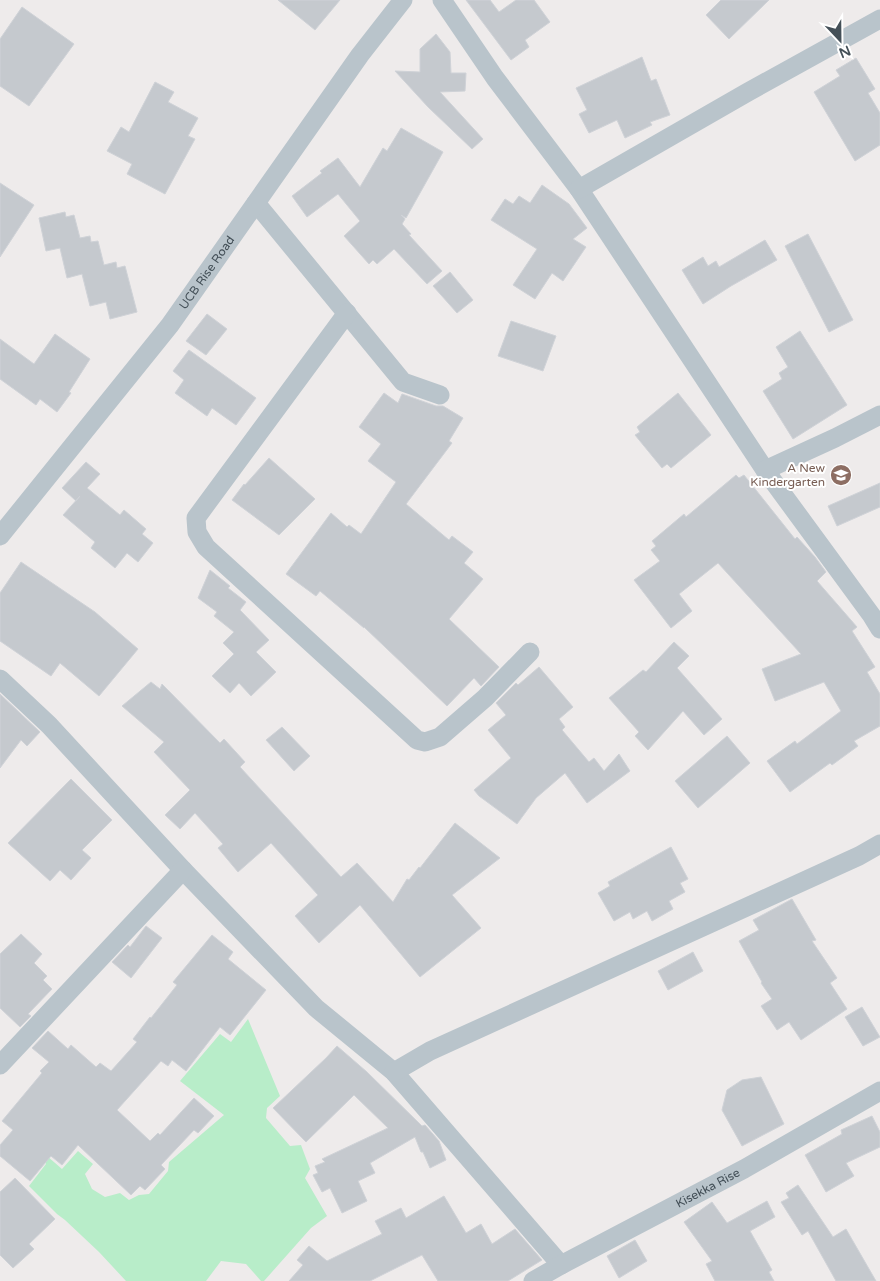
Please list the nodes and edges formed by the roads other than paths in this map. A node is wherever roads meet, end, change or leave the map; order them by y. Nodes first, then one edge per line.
1 (403, 0) edge
2 (442, 0) edge
3 (880, 20) edge
4 (579, 189) junction
5 (256, 203) junction
6 (347, 313) junction
7 (440, 395) dead end
8 (880, 415) edge
9 (766, 470) junction
10 (0, 536) edge
11 (880, 629) edge
12 (530, 652) dead end
13 (0, 679) edge
14 (880, 844) edge
15 (183, 870) junction
16 (0, 1066) edge
17 (394, 1072) junction
18 (880, 1091) edge
19 (561, 1265) junction
20 (538, 1280) edge

1 - 5 street, UCB Rise Road
2 - 4 street
3 - 4 street
4 - 9 street
5 - 6 street
5 - 10 street, UCB Rise Road
6 - 7 street
6 - 12 street
8 - 9 street
9 - 11 street
13 - 15 street
14 - 17 street
15 - 16 street
15 - 17 street
17 - 19 street
18 - 19 street, Kisekka Rise
19 - 20 street, Kisekka Rise

